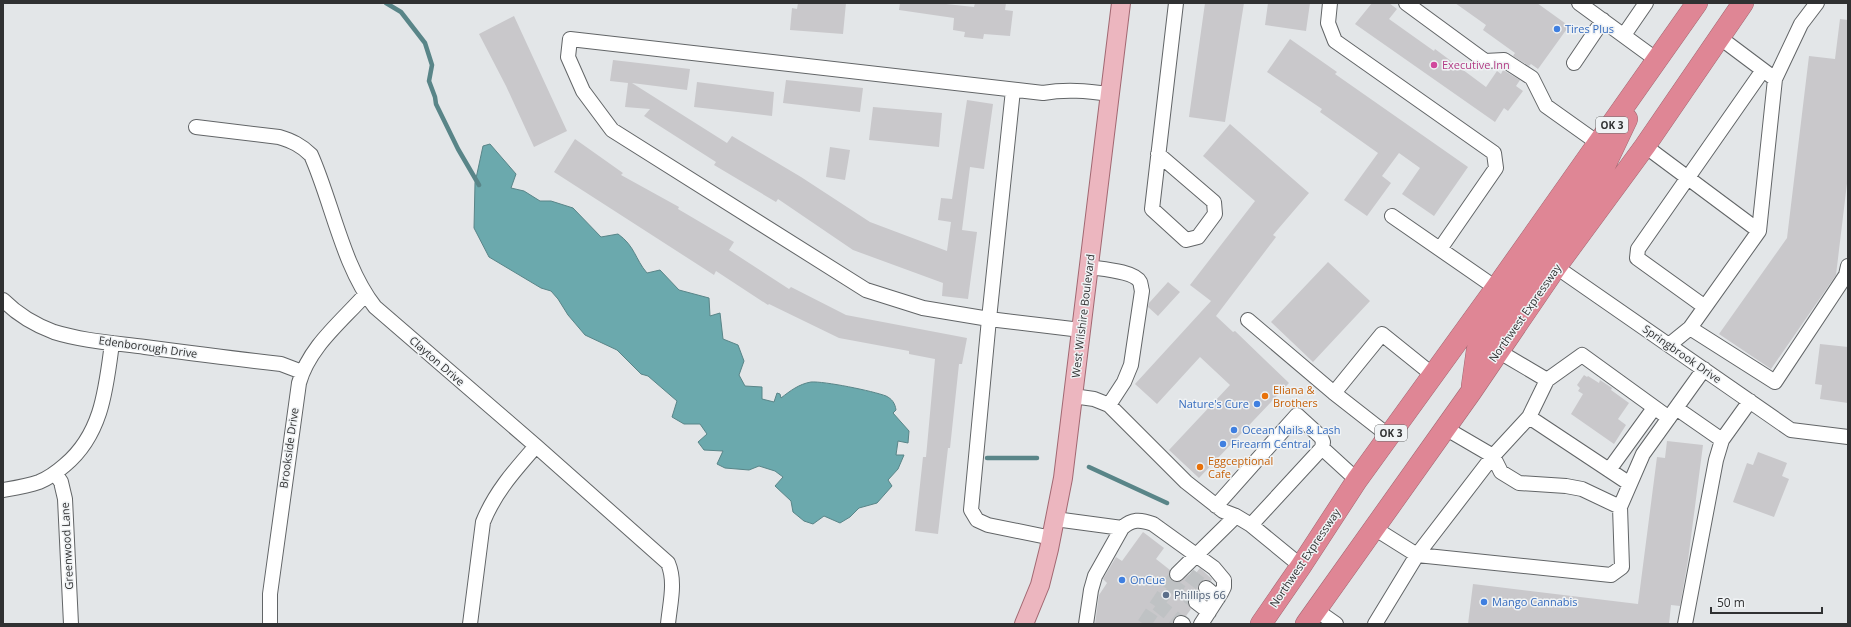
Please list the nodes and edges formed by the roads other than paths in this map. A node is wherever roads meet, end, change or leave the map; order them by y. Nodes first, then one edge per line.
1 (1121, 3) edge
2 (1176, 3) edge
3 (1330, 3) edge
4 (1406, 3) edge
5 (1579, 3) edge
6 (1646, 3) edge
7 (1698, 3) edge
8 (1736, 3) edge
9 (1743, 3) edge
10 (1817, 3) edge
11 (1603, 20) junction
12 (1624, 35) junction
13 (1719, 37) junction
14 (1574, 63) dead end
15 (1654, 65) junction
16 (1763, 70) junction
17 (1775, 79) junction
18 (1013, 90) junction
19 (1110, 94) junction
20 (196, 127) dead end
21 (1645, 146) junction
22 (1605, 148) junction
23 (1158, 154) junction
24 (1688, 178) junction
25 (1392, 216) dead end
26 (1759, 231) junction
27 (1440, 249) junction
28 (1542, 257) junction
29 (1848, 266) edge
30 (1089, 267) junction
31 (1496, 288) junction
32 (366, 296) junction
33 (3, 300) edge
34 (1705, 307) junction
35 (989, 319) junction
36 (1248, 320) dead end
37 (1690, 328) junction
38 (1081, 330) junction
39 (112, 343) junction
40 (1669, 345) junction
41 (1498, 351) junction
42 (1704, 369) junction
43 (302, 372) junction
44 (1433, 375) junction
45 (1547, 380) junction
46 (1471, 392) junction
47 (1334, 393) junction
48 (1073, 396) junction
49 (1750, 401) junction
50 (1109, 405) junction
51 (1654, 408) junction
52 (1672, 413) junction
53 (1529, 417) junction
54 (1445, 428) junction
55 (1389, 436) junction
56 (1848, 437) edge
57 (1722, 440) junction
58 (536, 446) junction
59 (1322, 448) junction
60 (1493, 456) junction
61 (1609, 470) junction
62 (55, 473) junction
63 (1357, 480) junction
64 (1630, 484) junction
65 (3, 490) edge
66 (1216, 506) junction
67 (1620, 507) junction
68 (1236, 516) junction
69 (1056, 519) junction
70 (1251, 525) junction
71 (1122, 528) junction
72 (1374, 528) junction
73 (1052, 538) junction
74 (1196, 555) junction
75 (1418, 555) junction
76 (1301, 566) junction
77 (1182, 573) tunnel mouth
78 (1206, 588) tunnel mouth
79 (1218, 598) junction
80 (1196, 602) tunnel mouth
81 (1209, 612) junction
82 (1311, 617) edge
83 (68, 623) edge
84 (270, 624) edge
85 (470, 624) edge
86 (668, 624) edge
87 (1024, 624) edge
88 (1086, 624) edge
89 (1201, 624) edge
90 (1261, 624) edge
91 (1336, 624) edge
92 (1375, 624) edge
93 (1685, 624) edge

1 - 19 main road, West Wilshire Boulevard
2 - 23 street
3 - 27 street
4 - 22 street
5 - 11 street
6 - 12 street
7 - 15 highway, Northwest Expressway / OK 3
8 - 13 highway
9 - 13 highway, Northwest Expressway / OK 3
10 - 17 street
11 - 12 street
11 - 14 street
12 - 15 street
13 - 16 street
13 - 21 highway, Northwest Expressway / OK 3
15 - 22 highway, Northwest Expressway / OK 3
16 - 17 street
16 - 24 street
17 - 26 street
18 - 19 street
18 - 35 street
18 - 35 street
19 - 30 main road, West Wilshire Boulevard
20 - 32 street, Clayton Drive
21 - 24 street
21 - 28 highway, Northwest Expressway / OK 3
22 - 28 highway, Northwest Expressway / OK 3
23 - 23 street
24 - 26 street
24 - 34 street
25 - 27 street
26 - 34 street
27 - 31 street
28 - 31 highway, Northwest Expressway / OK 3
28 - 40 street, Springbrook Drive
28 - 41 highway, Northwest Expressway / OK 3
28 - 46 highway
29 - 37 street
30 - 38 main road, West Wilshire Boulevard
30 - 50 street
31 - 44 highway, Northwest Expressway / OK 3
32 - 43 street, Brookside Drive
32 - 58 street, Clayton Drive
33 - 39 street, Edenborough Drive
34 - 37 street
35 - 38 street
35 - 73 street
36 - 47 street
37 - 40 street
38 - 48 main road, West Wilshire Boulevard
39 - 43 street, Edenborough Drive
39 - 62 street
40 - 42 street, Springbrook Drive
41 - 45 street
41 - 46 highway, Northwest Expressway / OK 3
42 - 49 street, Springbrook Drive
42 - 52 street
43 - 84 street, Brookside Drive
44 - 47 street
44 - 55 highway, Northwest Expressway / OK 3
45 - 51 street
45 - 53 street
46 - 54 highway, Northwest Expressway / OK 3
47 - 55 street
48 - 50 street
48 - 69 main road, West Wilshire Boulevard
49 - 56 street, Springbrook Drive
49 - 57 street
50 - 66 street
51 - 52 street
51 - 61 street
52 - 57 street
52 - 64 street
53 - 60 street
53 - 61 street
54 - 60 street
54 - 72 highway, Northwest Expressway / OK 3
55 - 63 highway, Northwest Expressway / OK 3
57 - 93 street
58 - 85 street
58 - 86 street, Clayton Drive
59 - 63 street
59 - 66 street
59 - 70 street
60 - 67 street
60 - 75 street
61 - 64 street
62 - 65 street
62 - 83 street, Greenwood Lane
63 - 76 highway, Northwest Expressway / OK 3
64 - 67 street
66 - 68 street
67 - 75 street
68 - 70 street
68 - 74 street
69 - 71 street
69 - 73 main road, West Wilshire Boulevard
70 - 76 street
71 - 74 street
71 - 88 street
72 - 75 street
72 - 82 highway, Northwest Expressway / OK 3
73 - 87 main road, West Wilshire Boulevard
74 - 77 street
74 - 79 street
75 - 92 street
76 - 90 highway, Northwest Expressway / OK 3
78 - 79 street
79 - 81 street
80 - 81 street
81 - 89 street
82 - 91 street

